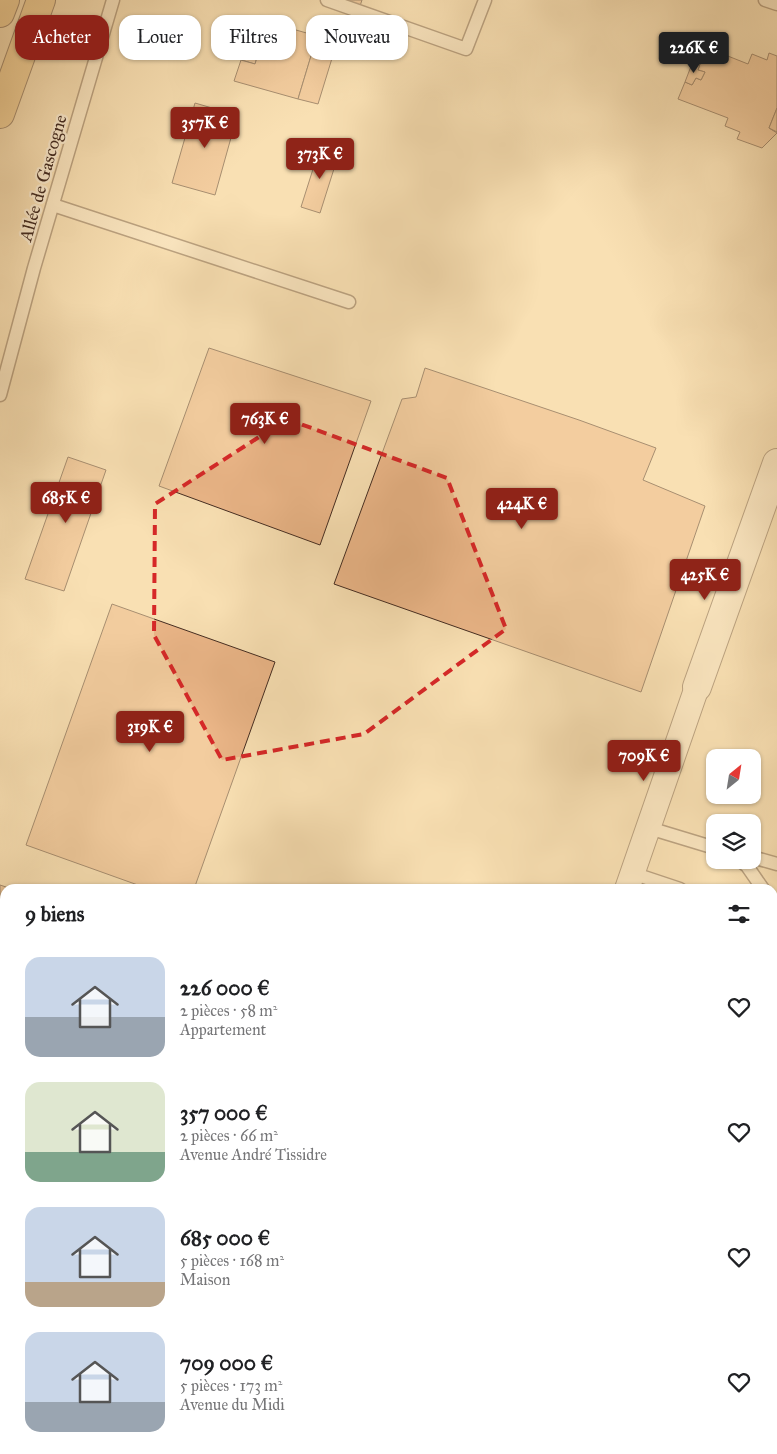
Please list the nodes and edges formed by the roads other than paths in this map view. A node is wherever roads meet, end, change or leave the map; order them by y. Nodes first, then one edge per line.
1 (4, 0) edge
2 (41, 0) edge
3 (114, 0) edge
4 (327, 0) edge
5 (485, 0) edge
6 (765, 0) edge
7 (777, 4) edge
8 (0, 13) edge
9 (0, 114) edge
10 (53, 205) junction
11 (349, 302) dead end
12 (0, 395) edge
13 (777, 463) edge
14 (698, 687) joint
15 (648, 828) junction
16 (706, 845) edge
17 (761, 860) edge
18 (777, 864) edge
19 (749, 869) edge
20 (629, 881) edge
21 (648, 884) edge
22 (760, 884) edge

1 - 8 main road
2 - 9 main road
3 - 10 lane, Allée de Gascogne
4 - 5 lane
6 - 7 lane
10 - 11 lane
10 - 12 lane, Allée de Gascogne
13 - 14 street
14 - 15 street
15 - 16 lane
15 - 20 street
17 - 18 lane
19 - 22 lane
20 - 21 lane

